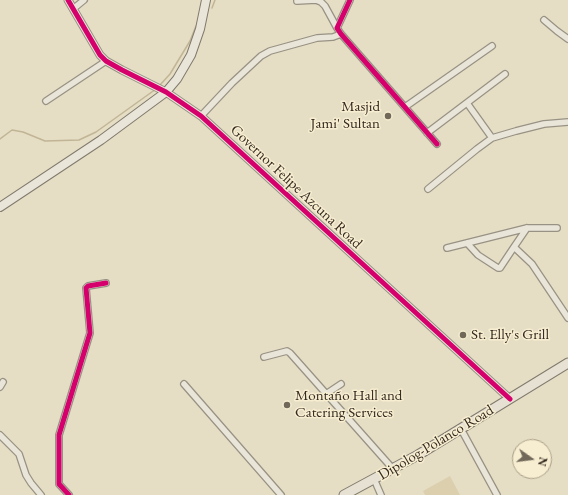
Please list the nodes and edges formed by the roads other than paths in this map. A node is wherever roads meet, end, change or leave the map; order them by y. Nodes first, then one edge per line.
1 (68, 0) edge
2 (84, 0) edge
3 (206, 0) edge
4 (350, 0) edge
5 (297, 1) edge
6 (73, 9) junction
7 (544, 20) dead end
8 (338, 28) junction
9 (341, 34) junction
10 (568, 39) edge
11 (492, 46) dead end
12 (106, 61) junction
13 (505, 74) dead end
14 (159, 89) junction
15 (46, 101) dead end
16 (467, 103) junction
17 (405, 107) junction
18 (201, 116) junction
19 (568, 122) edge
20 (427, 133) junction
21 (492, 138) junction
22 (437, 144) dead end
23 (428, 189) dead end
24 (0, 207) edge
25 (527, 228) junction
26 (557, 228) dead end
27 (467, 243) junction
28 (514, 247) junction
29 (447, 248) dead end
30 (106, 283) dead end
31 (568, 318) edge
32 (264, 357) dead end
33 (568, 363) edge
34 (184, 384) dead end
35 (341, 384) dead end
36 (326, 394) junction
37 (510, 399) junction
38 (461, 429) junction
39 (0, 435) edge
40 (393, 468) junction
41 (374, 479) junction
42 (41, 495) edge
43 (69, 495) edge
44 (281, 495) edge
45 (344, 495) edge
46 (381, 495) edge
47 (497, 495) edge

1 - 6 street, Governor Felipe Azcuna Road
2 - 6 street
3 - 14 main road
4 - 8 street
5 - 8 street
6 - 12 street, Governor Felipe Azcuna Road
7 - 10 street
8 - 9 street
9 - 17 street
9 - 18 street
11 - 17 street
12 - 14 street, Governor Felipe Azcuna Road
12 - 15 street
13 - 16 street
14 - 18 street, Governor Felipe Azcuna Road
14 - 24 main road
16 - 20 street
16 - 21 street
17 - 20 street
18 - 37 street, Governor Felipe Azcuna Road
19 - 21 street
20 - 22 street
21 - 23 street
25 - 26 street
25 - 27 street
25 - 28 street
27 - 28 street
27 - 29 street
28 - 31 street
30 - 43 street
32 - 36 street
33 - 37 highway, Dipolog-Polanco Road
34 - 44 street
35 - 36 street
36 - 40 street
37 - 38 highway, Dipolog-Polanco Road
38 - 40 highway, Dipolog-Polanco Road
38 - 47 street
39 - 42 street
40 - 41 highway, Dipolog-Polanco Road
41 - 45 highway, Dipolog-Polanco Road
41 - 46 street

